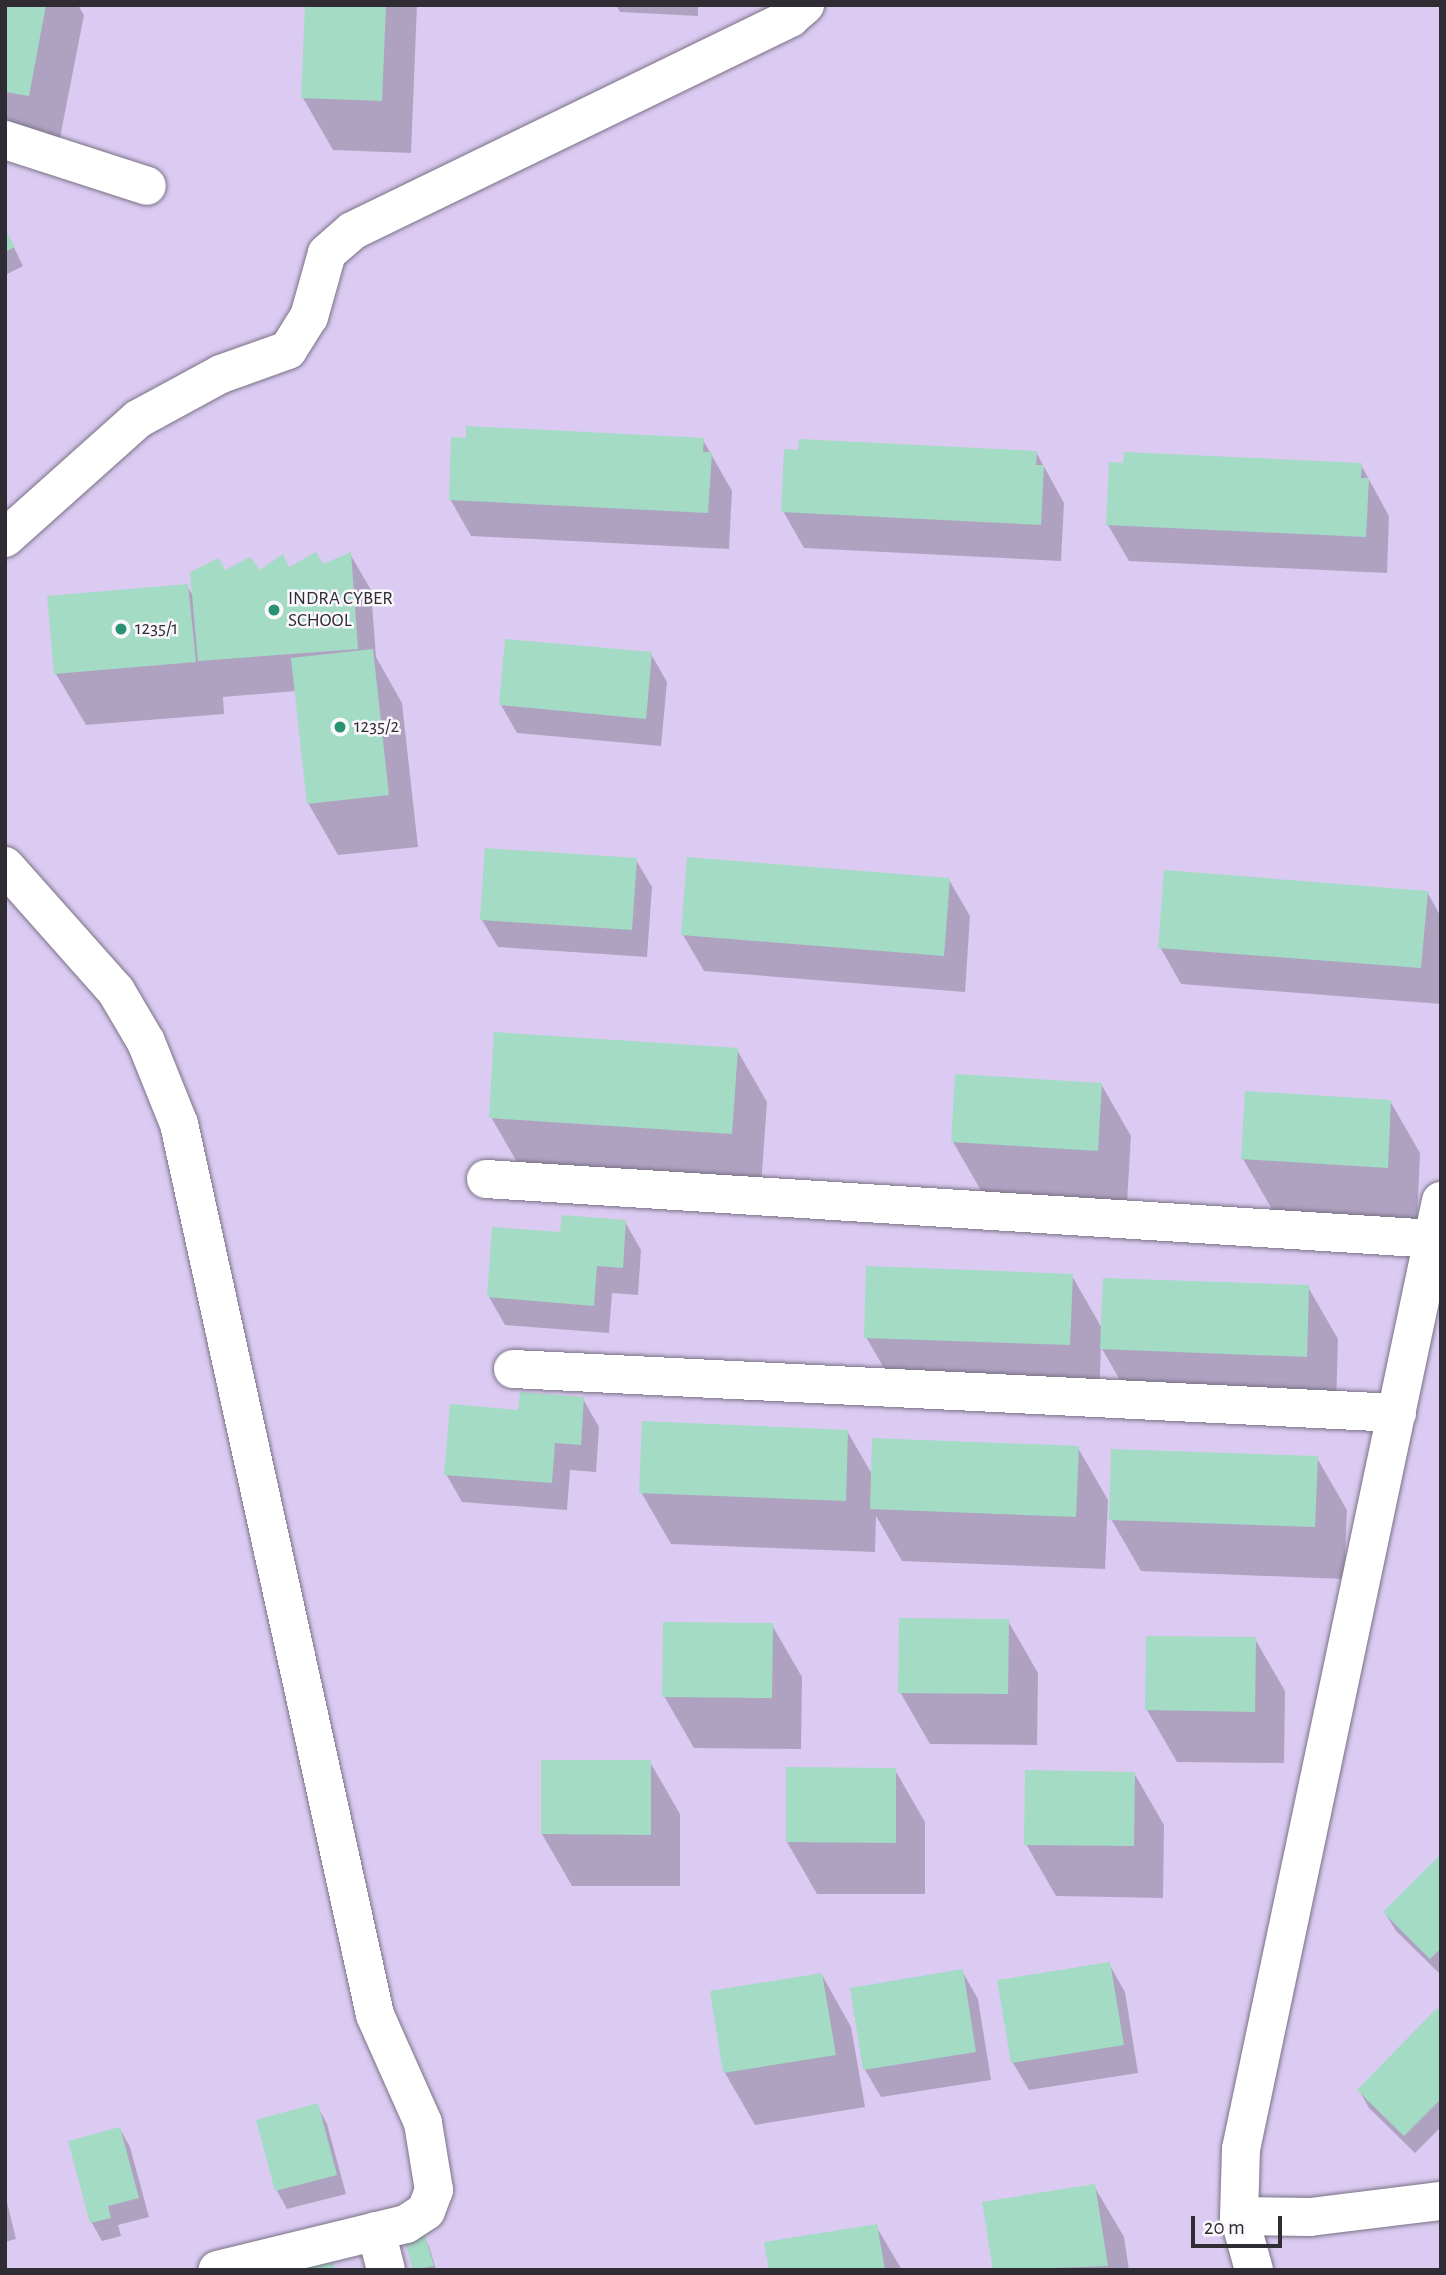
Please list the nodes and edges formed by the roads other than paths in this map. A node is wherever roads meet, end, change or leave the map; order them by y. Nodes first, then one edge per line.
1 (805, 5) edge
2 (5, 140) edge
3 (147, 186) dead end
4 (5, 538) edge
5 (5, 866) edge
6 (486, 1179) dead end
7 (1441, 1201) edge
8 (1434, 1239) junction
9 (513, 1368) dead end
10 (1397, 1413) junction
11 (1441, 2201) edge
12 (1239, 2216) junction
13 (376, 2231) junction
14 (218, 2270) edge
15 (386, 2270) edge
16 (1254, 2270) edge

1 - 4 street
2 - 3 street
5 - 13 street
6 - 8 street
7 - 8 street
8 - 10 street
9 - 10 street
10 - 12 street
11 - 12 street
12 - 16 street
13 - 14 street
13 - 15 street

